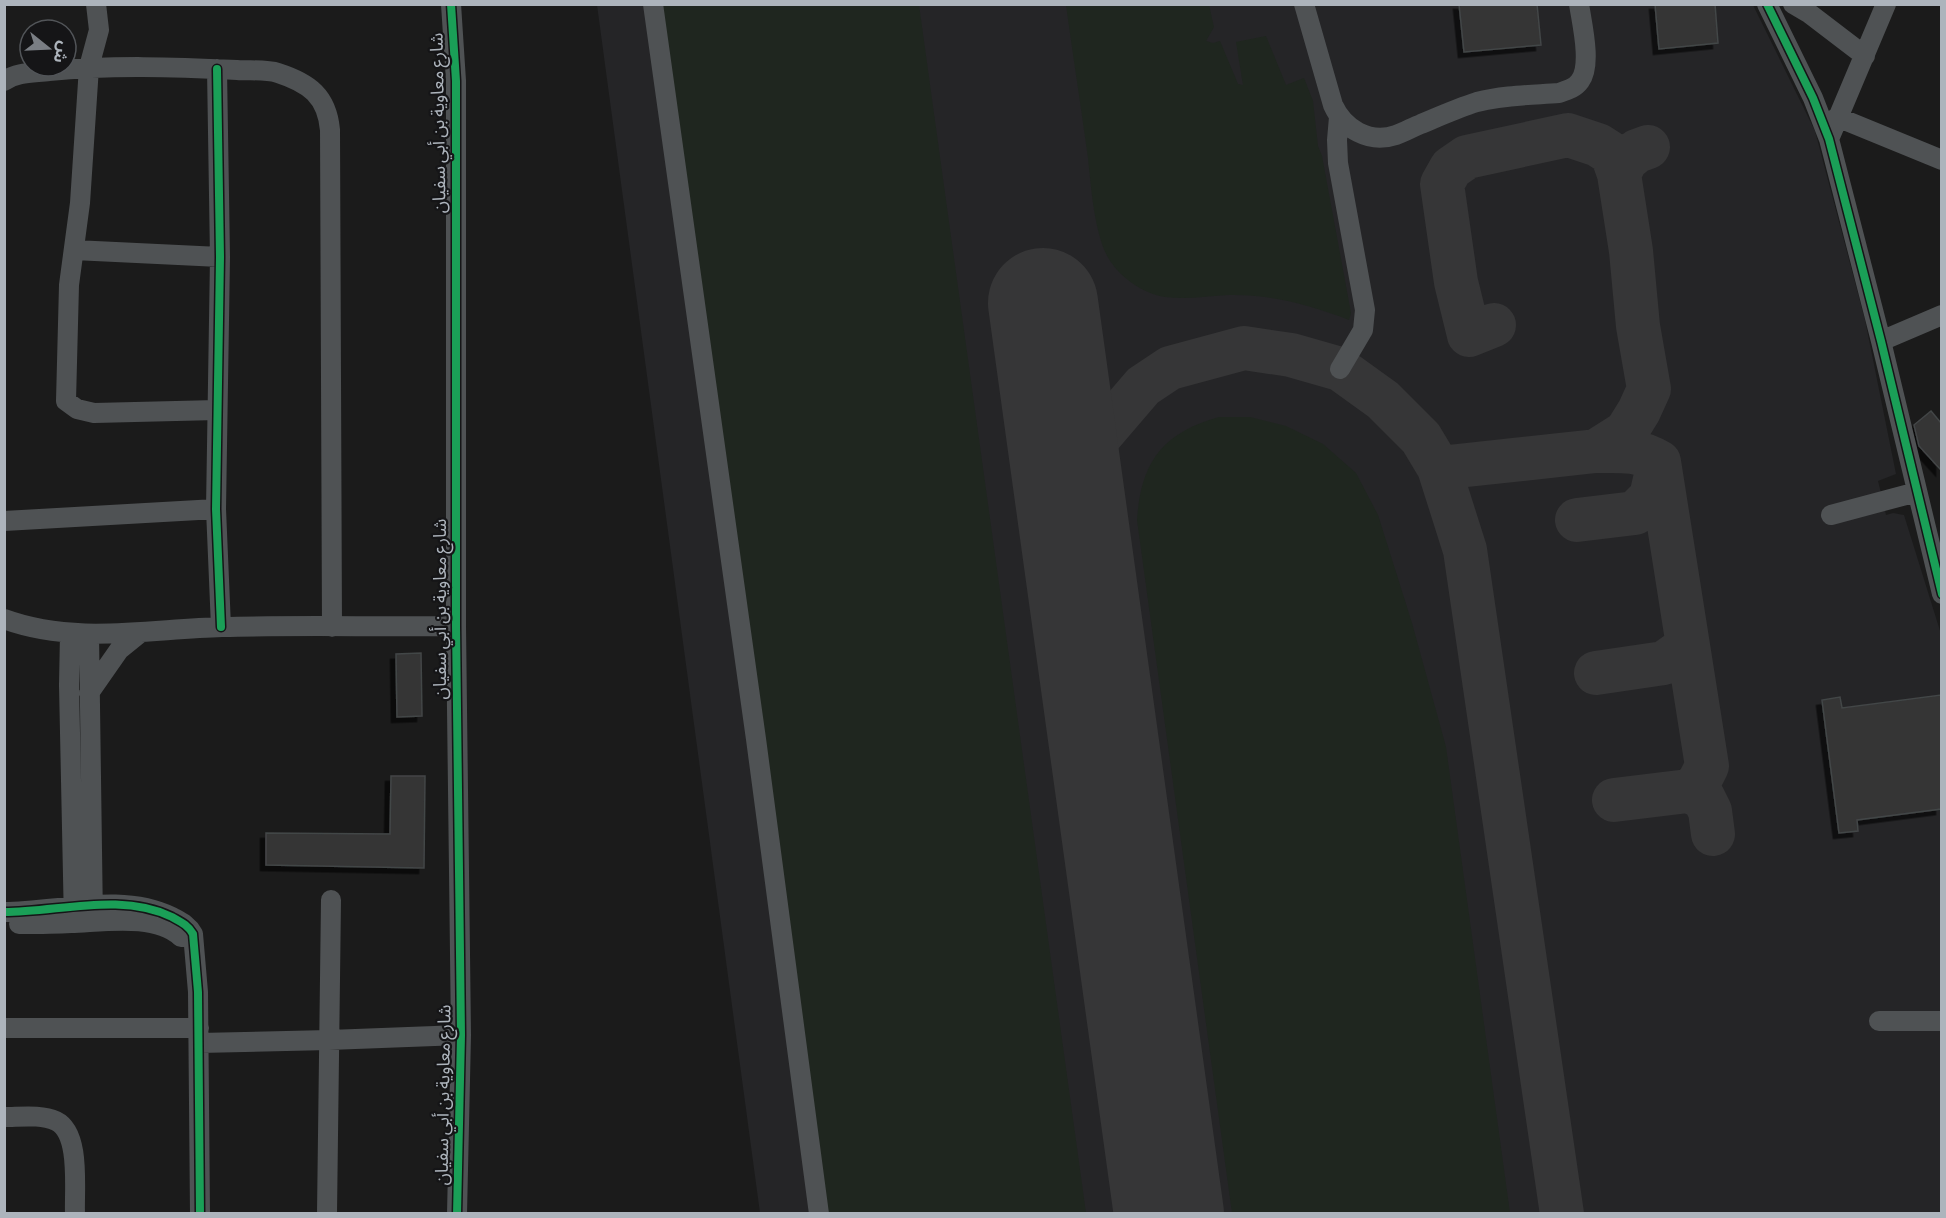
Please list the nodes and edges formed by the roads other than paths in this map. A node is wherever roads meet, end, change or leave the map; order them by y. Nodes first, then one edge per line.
1 (96, 4) edge
2 (451, 4) edge
3 (653, 4) edge
4 (1304, 4) edge
5 (1579, 4) edge
6 (1767, 4) edge
7 (1793, 4) edge
8 (1886, 4) edge
9 (1865, 56) junction
10 (89, 67) junction
11 (217, 69) junction
12 (4, 81) edge
13 (1339, 117) junction
14 (1837, 117) junction
15 (1829, 139) junction
16 (1941, 160) edge
17 (74, 250) junction
18 (220, 257) junction
19 (1941, 315) edge
20 (1881, 341) junction
21 (1340, 369) dead end
22 (217, 410) junction
23 (1917, 492) junction
24 (216, 509) junction
25 (1832, 515) dead end
26 (4, 521) edge
27 (1941, 594) edge
28 (4, 619) edge
29 (456, 626) junction
30 (221, 627) junction
31 (332, 627) junction
32 (140, 633) junction
33 (80, 634) junction
34 (89, 693) junction
35 (331, 900) dead end
36 (4, 912) edge
37 (83, 914) junction
38 (4, 925) edge
39 (1879, 1021) dead end
40 (1941, 1021) edge
41 (4, 1028) edge
42 (461, 1035) junction
43 (199, 1036) junction
44 (329, 1040) junction
45 (4, 1117) edge
46 (75, 1214) edge
47 (200, 1214) edge
48 (327, 1214) edge
49 (457, 1214) edge
50 (819, 1214) edge

1 - 10 street
2 - 29 street, شارع معاوية بن أبي سفيان
3 - 50 street
4 - 13 street
5 - 13 street
6 - 15 street
7 - 9 street
8 - 9 street
9 - 14 street
10 - 11 street
10 - 12 street
10 - 17 street
11 - 18 street
11 - 31 street
13 - 21 street
14 - 15 street
14 - 16 street
15 - 20 street
17 - 18 street
17 - 22 street
18 - 22 street
19 - 20 street
20 - 23 street
22 - 24 street
23 - 25 street
23 - 27 street
24 - 26 street
24 - 30 street
28 - 33 street
29 - 31 street
29 - 42 street, شارع معاوية بن أبي سفيان
30 - 31 street
30 - 32 street
32 - 33 street
32 - 34 street
33 - 34 street
33 - 37 street
34 - 37 street
35 - 44 street
36 - 37 street
37 - 38 street
37 - 43 street
39 - 40 street
41 - 43 street
42 - 44 street
42 - 49 street, شارع معاوية بن أبي سفيان
43 - 44 street
43 - 47 street
44 - 48 street
45 - 46 street

